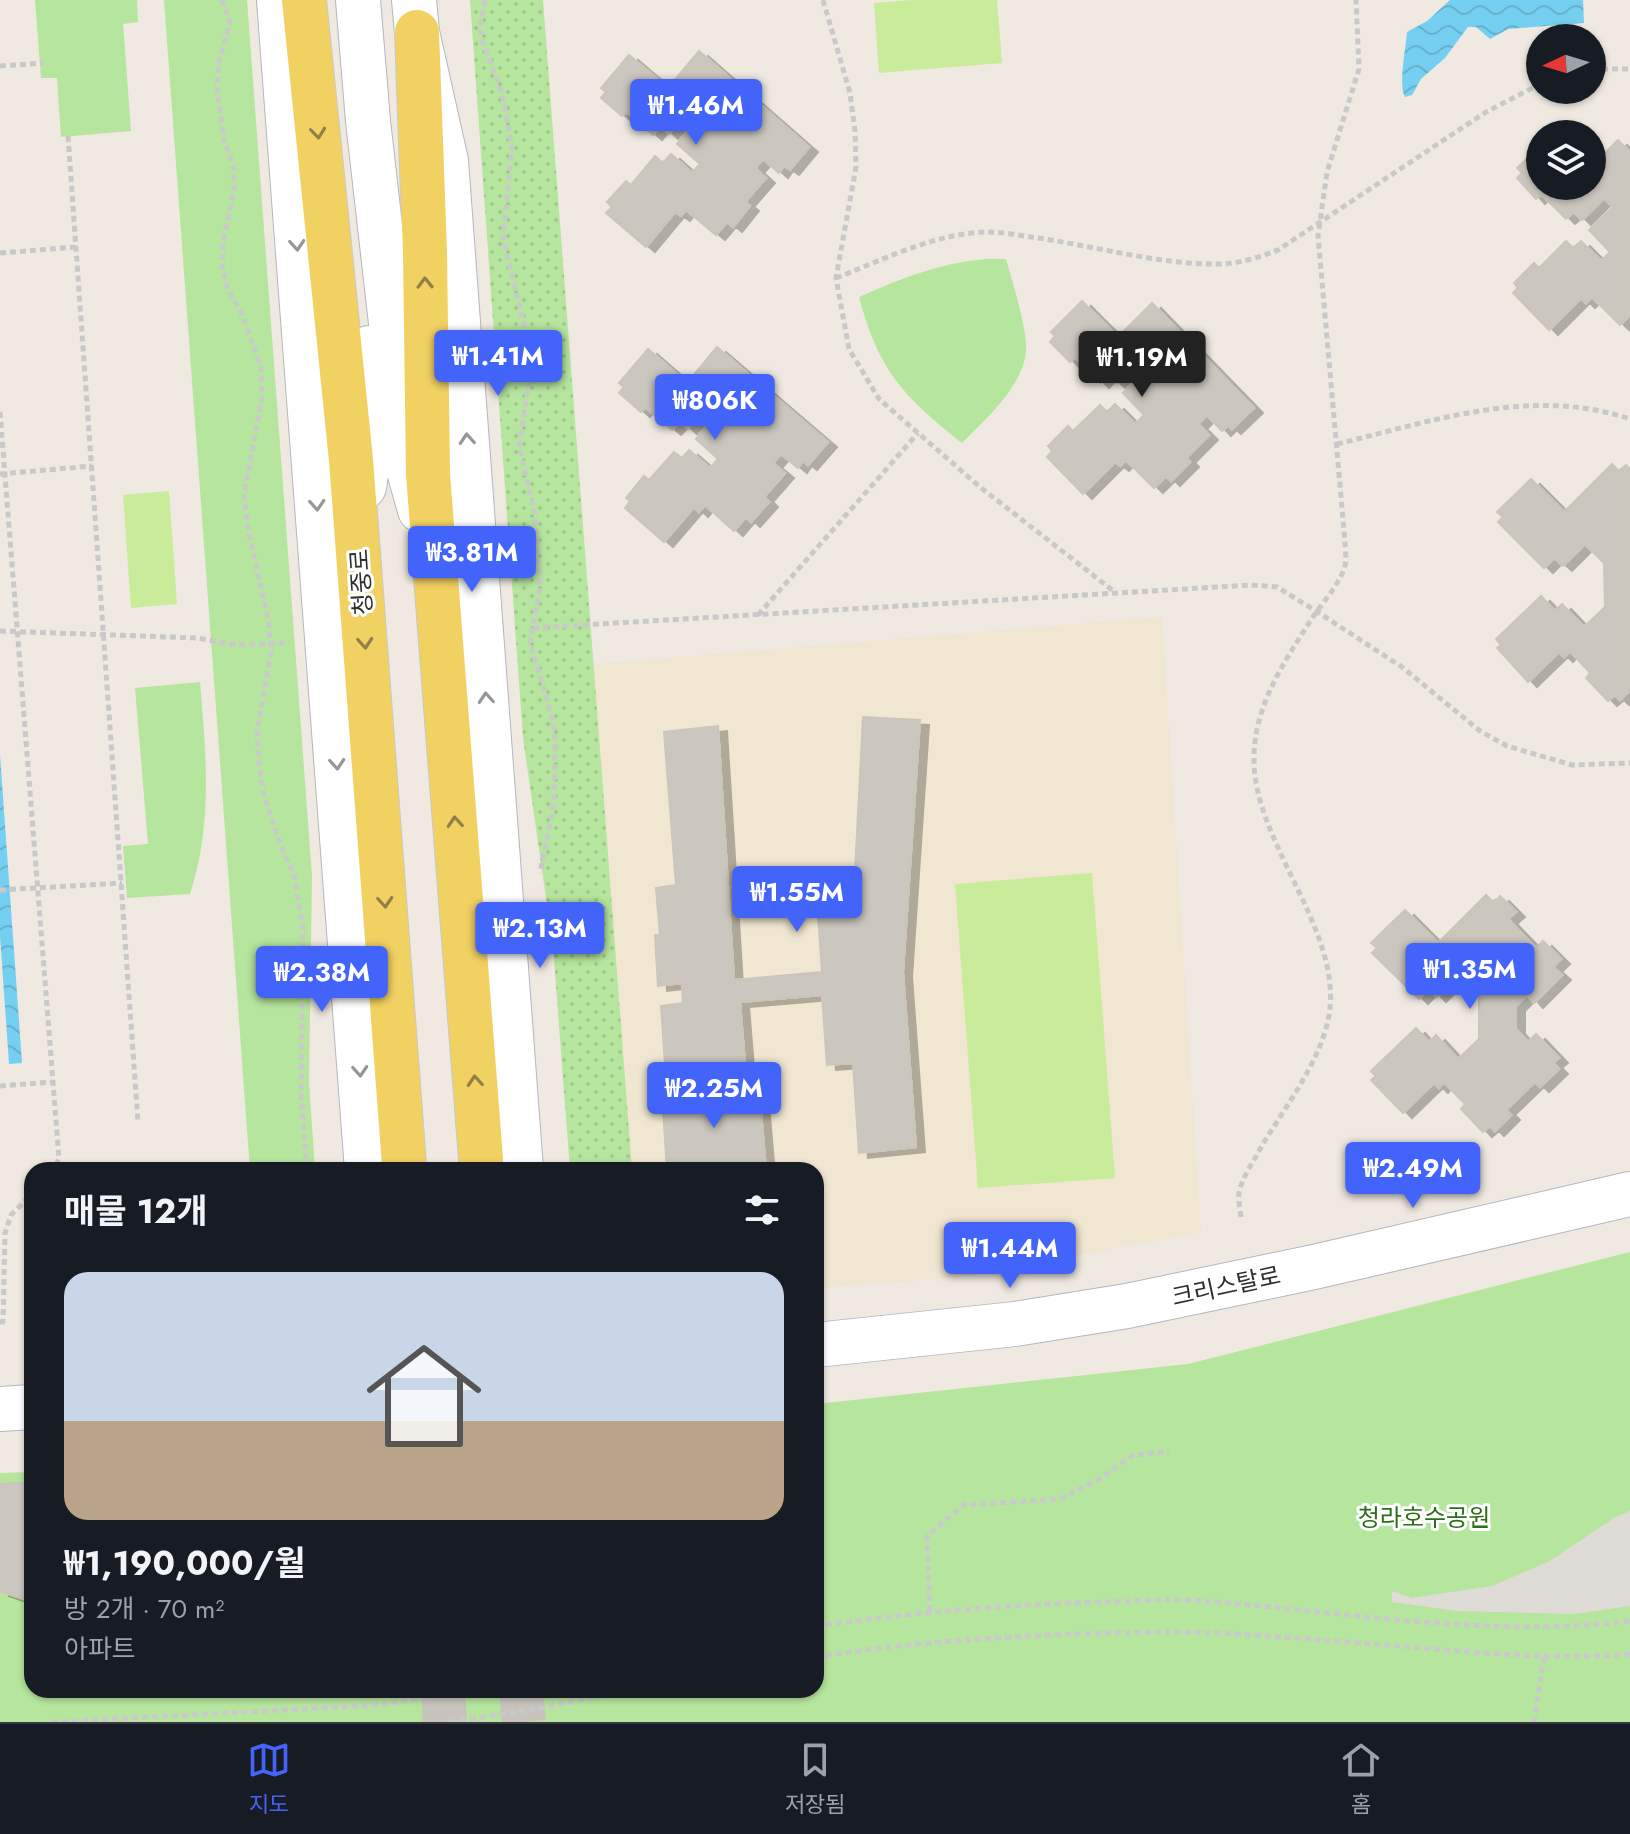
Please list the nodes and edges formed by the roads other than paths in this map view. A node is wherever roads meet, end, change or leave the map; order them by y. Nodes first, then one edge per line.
1 (279, 0) edge
2 (304, 0) edge
3 (358, 0) edge
4 (415, 16) edge
5 (368, 121) junction
6 (357, 535) junction
7 (435, 566) junction
8 (386, 1162) edge
9 (386, 1162) edge
10 (501, 1162) edge
11 (501, 1162) edge
12 (1630, 1194) edge
13 (824, 1344) edge
14 (24, 1408) edge
15 (0, 1409) edge

1 -> 8 street
2 -> 6 main road, 청중로
3 - 5 street
7 -> 4 main road
11 -> 4 street
5 - 6 street
5 - 7 street
6 -> 9 main road, 청중로
10 -> 7 main road
12 - 13 street, 크리스탈로
14 - 15 street

